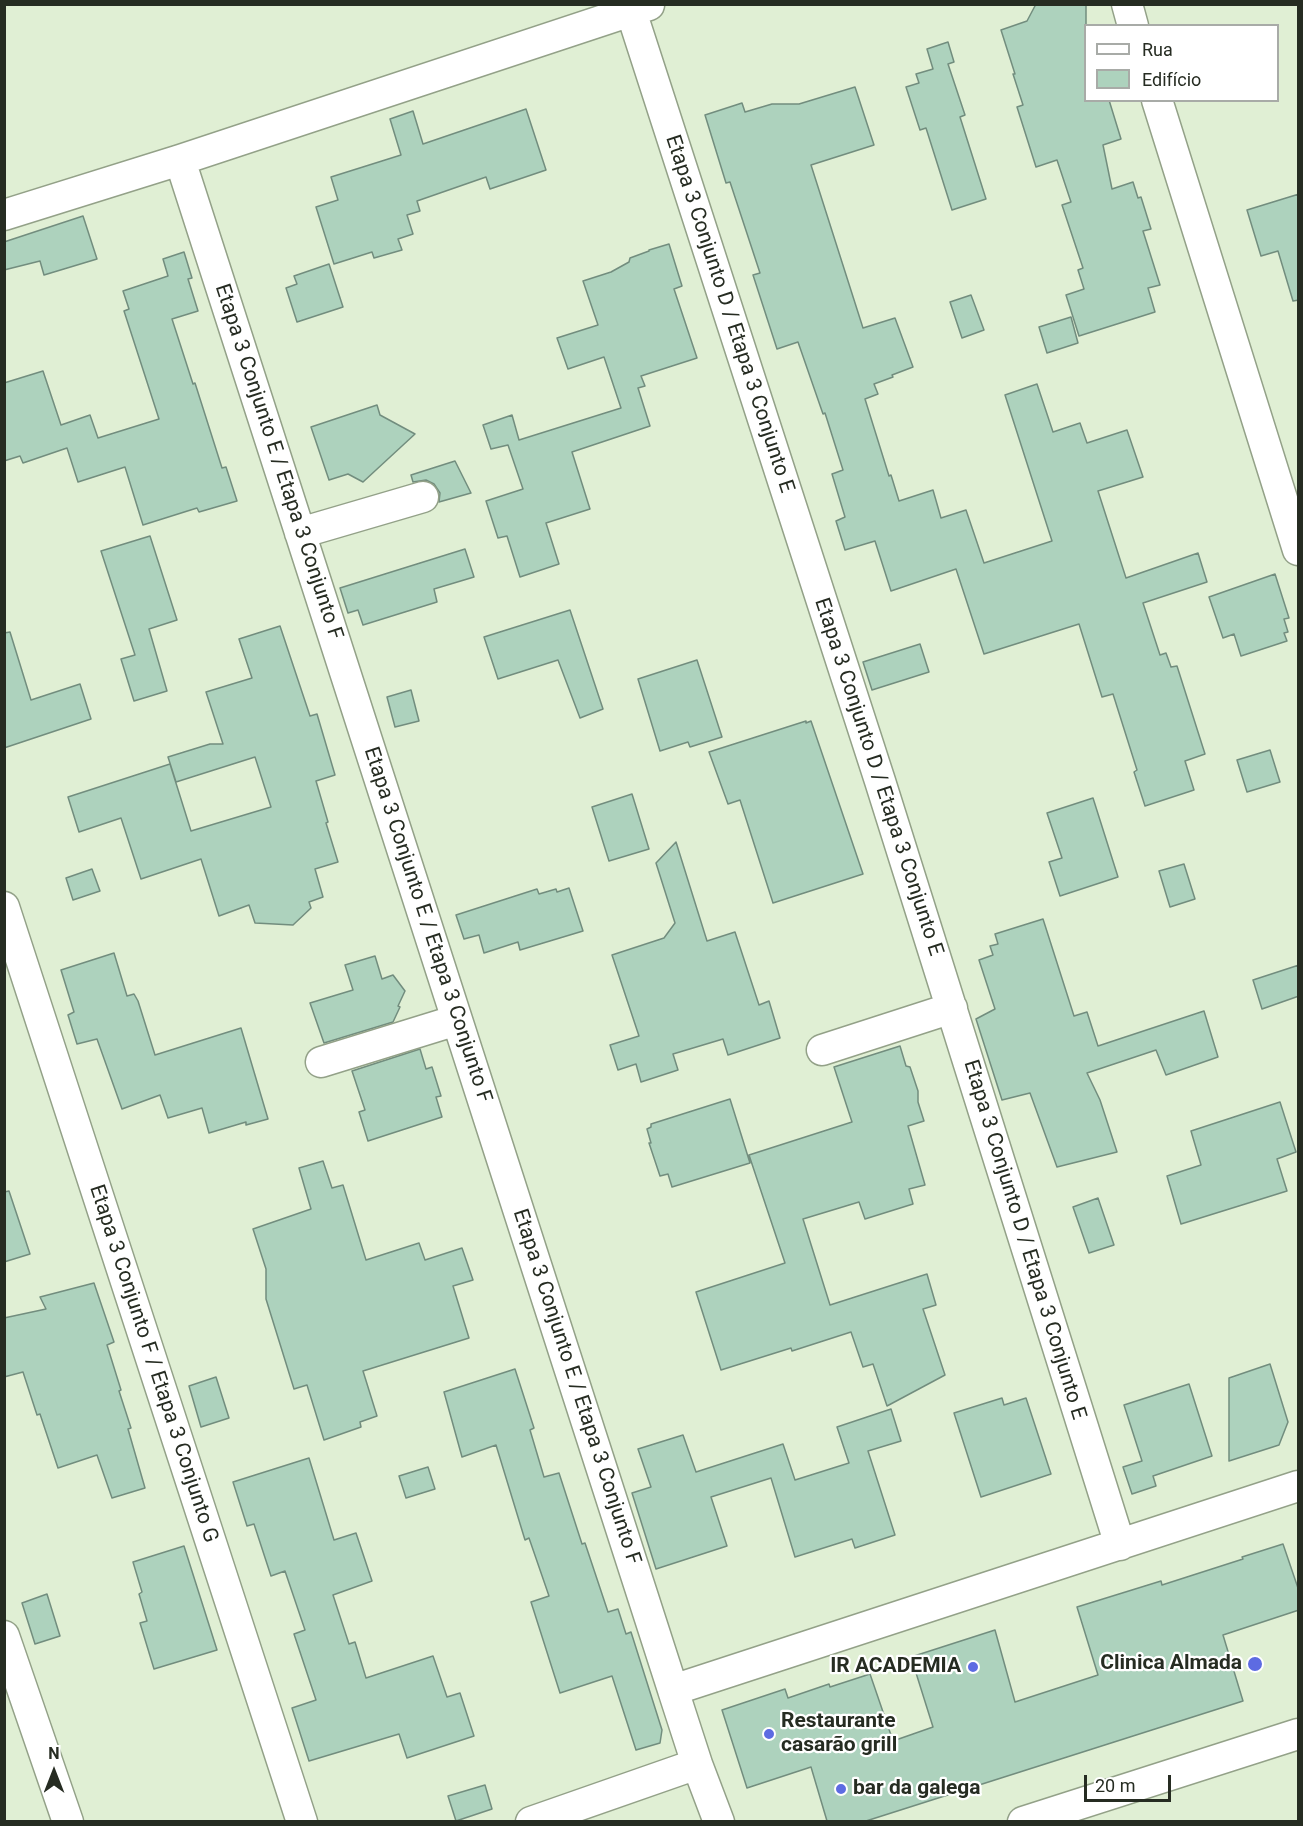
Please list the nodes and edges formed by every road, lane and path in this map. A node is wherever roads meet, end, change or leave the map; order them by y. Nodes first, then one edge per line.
1 (1127, 4) edge
2 (641, 8) edge
3 (1132, 24) edge
4 (1158, 102) edge
5 (180, 160) junction
6 (4, 215) edge
7 (423, 497) dead end
8 (300, 533) junction
9 (1299, 550) edge
10 (4, 907) edge
11 (952, 1008) junction
12 (457, 1020) junction
13 (822, 1050) dead end
14 (321, 1062) dead end
15 (1299, 1486) edge
16 (1120, 1545) junction
17 (4, 1636) edge
18 (673, 1690) junction
19 (1299, 1734) edge
20 (697, 1764) junction
21 (68, 1821) edge
22 (302, 1821) edge
23 (531, 1821) edge
24 (719, 1821) edge
25 (1023, 1821) edge

1 - 3 street
2 - 5 street
2 - 11 street, Etapa 3 Conjunto D / Etapa 3 Conjunto E
4 - 9 street
5 - 6 street
5 - 8 street, Etapa 3 Conjunto E / Etapa 3 Conjunto F
7 - 8 street
8 - 12 street, Etapa 3 Conjunto E / Etapa 3 Conjunto F
10 - 22 street, Etapa 3 Conjunto F / Etapa 3 Conjunto G
11 - 13 street
11 - 16 street, Etapa 3 Conjunto D / Etapa 3 Conjunto E
12 - 14 street
12 - 18 street, Etapa 3 Conjunto E / Etapa 3 Conjunto F
15 - 16 street
16 - 18 street
17 - 21 street
18 - 20 street, Etapa 3 Conjunto E / Etapa 3 Conjunto F
19 - 25 street
20 - 23 street
20 - 24 street, Etapa 3 Conjunto E / Etapa 3 Conjunto F

